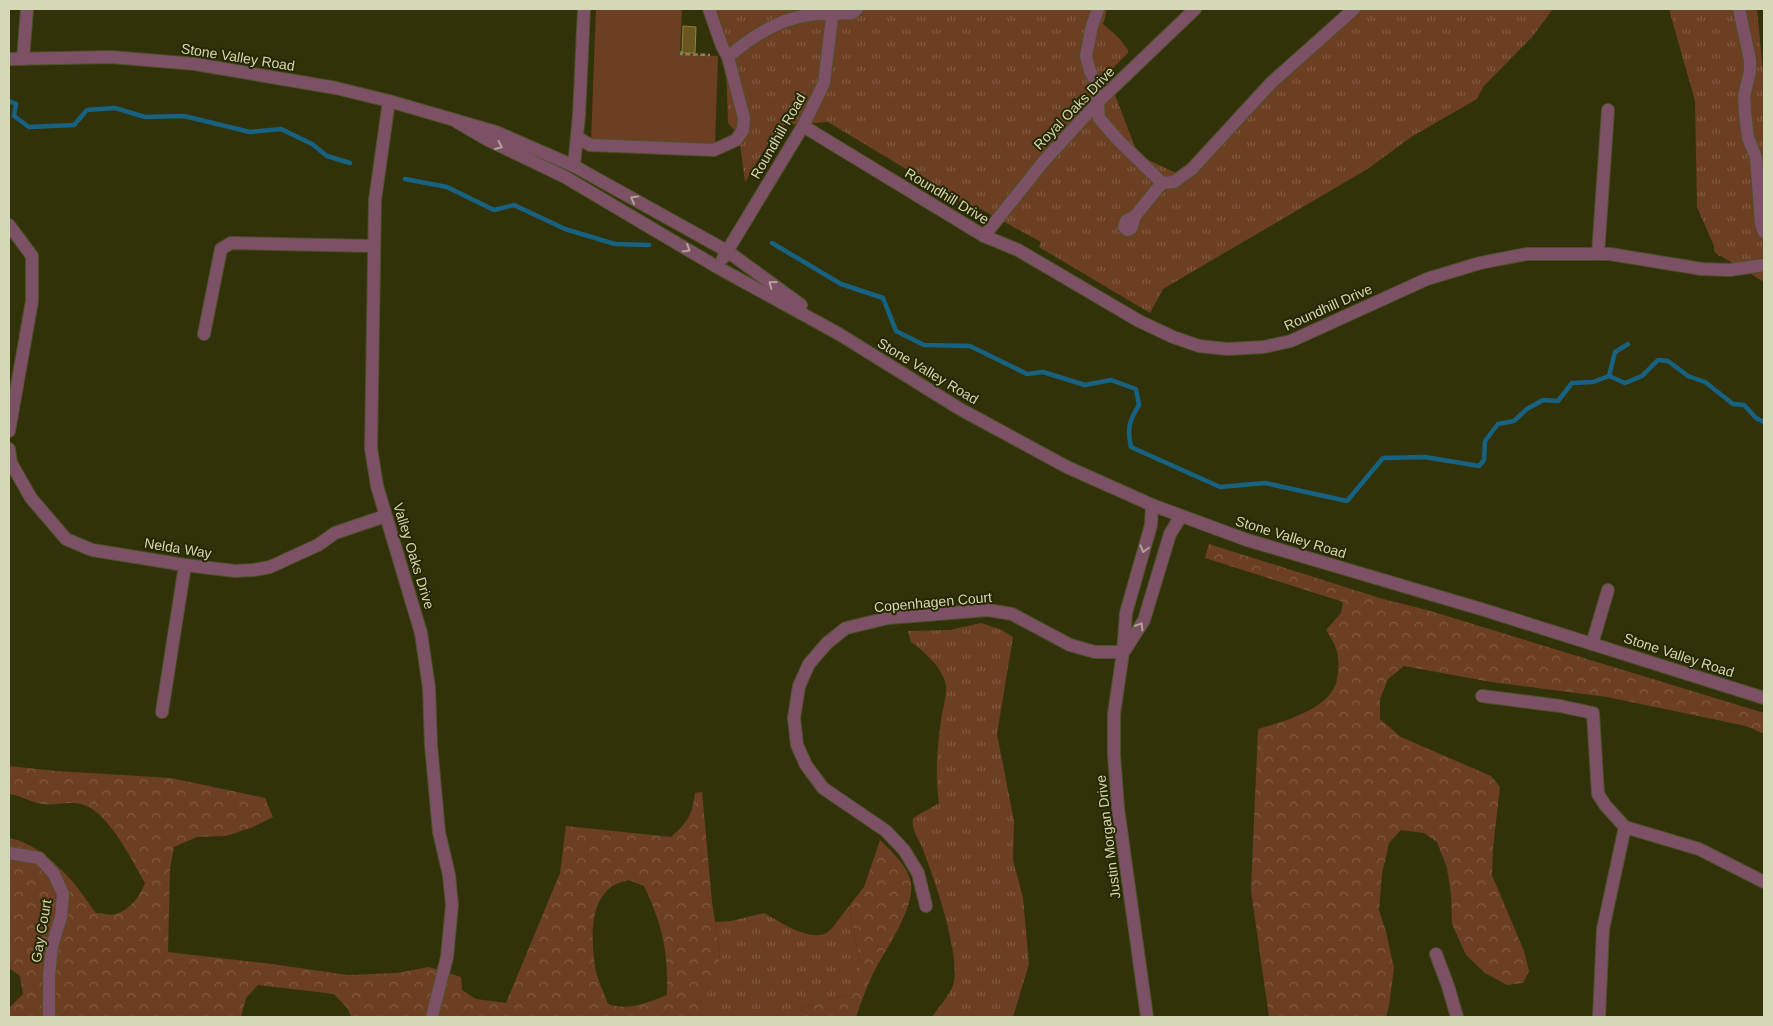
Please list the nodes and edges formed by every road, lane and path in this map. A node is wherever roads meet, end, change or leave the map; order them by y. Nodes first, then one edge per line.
1 (27, 9) edge
2 (584, 9) edge
3 (709, 9) edge
4 (857, 9) edge
5 (1098, 9) edge
6 (1195, 9) edge
7 (1354, 9) edge
8 (1739, 9) edge
9 (833, 11) edge
10 (682, 51) dead end
11 (727, 56) junction
12 (9, 59) edge
13 (23, 59) junction
14 (389, 101) junction
15 (1098, 102) junction
16 (1608, 110) dead end
17 (457, 122) junction
18 (803, 126) junction
19 (577, 137) junction
20 (574, 166) junction
21 (1162, 183) junction
22 (1135, 216) dead end
23 (9, 225) edge
24 (1764, 232) edge
25 (984, 236) junction
26 (374, 246) junction
27 (727, 251) junction
28 (1598, 254) junction
29 (1764, 265) edge
30 (717, 268) junction
31 (204, 334) dead end
32 (839, 334) junction
33 (9, 431) edge
34 (9, 449) edge
35 (1152, 505) junction
36 (386, 516) junction
37 (1181, 516) junction
38 (185, 565) junction
39 (1608, 590) dead end
40 (1592, 644) junction
41 (1123, 652) junction
42 (1482, 696) dead end
43 (1764, 698) edge
44 (162, 712) dead end
45 (1625, 826) junction
46 (9, 853) edge
47 (1764, 882) edge
48 (926, 906) dead end
49 (1436, 954) dead end
50 (49, 1017) edge
51 (432, 1017) edge
52 (1147, 1017) edge
53 (1457, 1017) edge
54 (1599, 1017) edge

1 - 13 street
2 - 19 street
3 - 11 street
4 - 9 street
5 - 15 street
6 - 15 street, Royal Oaks Drive
7 - 21 street
8 - 24 street
9 - 11 street
9 - 18 street, Roundhill Road
10 - 11 path
11 - 19 street
12 - 13 street, Stone Valley Road
13 - 14 street, Stone Valley Road
14 - 17 street, Stone Valley Road
14 - 26 street, Valley Oaks Drive
15 - 21 street
15 - 25 street, Royal Oaks Drive
16 - 28 street
17 - 20 street, Stone Valley Road
17 -> 30 street, Stone Valley Road
18 - 25 street, Roundhill Drive
18 - 27 street, Roundhill Road
19 - 20 street
27 -> 20 street, Stone Valley Road
21 - 22 street
23 - 33 street
25 - 28 street, Roundhill Drive
26 - 31 street
26 - 36 street, Valley Oaks Drive
27 - 30 street, Roundhill Road
32 -> 27 street, Stone Valley Road
28 - 29 street, Roundhill Drive
30 - 32 street, Stone Valley Road
32 - 35 street, Stone Valley Road
34 - 38 street, Nelda Way
35 - 37 street, Stone Valley Road
35 -> 41 street, Justin Morgan Drive
36 - 38 street, Nelda Way
36 - 51 street, Valley Oaks Drive
37 - 40 street, Stone Valley Road
41 -> 37 street
38 - 44 street
39 - 40 street
40 - 43 street, Stone Valley Road
41 - 48 street, Copenhagen Court
41 - 52 street, Justin Morgan Drive
42 - 45 street
45 - 47 street
45 - 54 street
46 - 50 street, Gay Court
49 - 53 street

